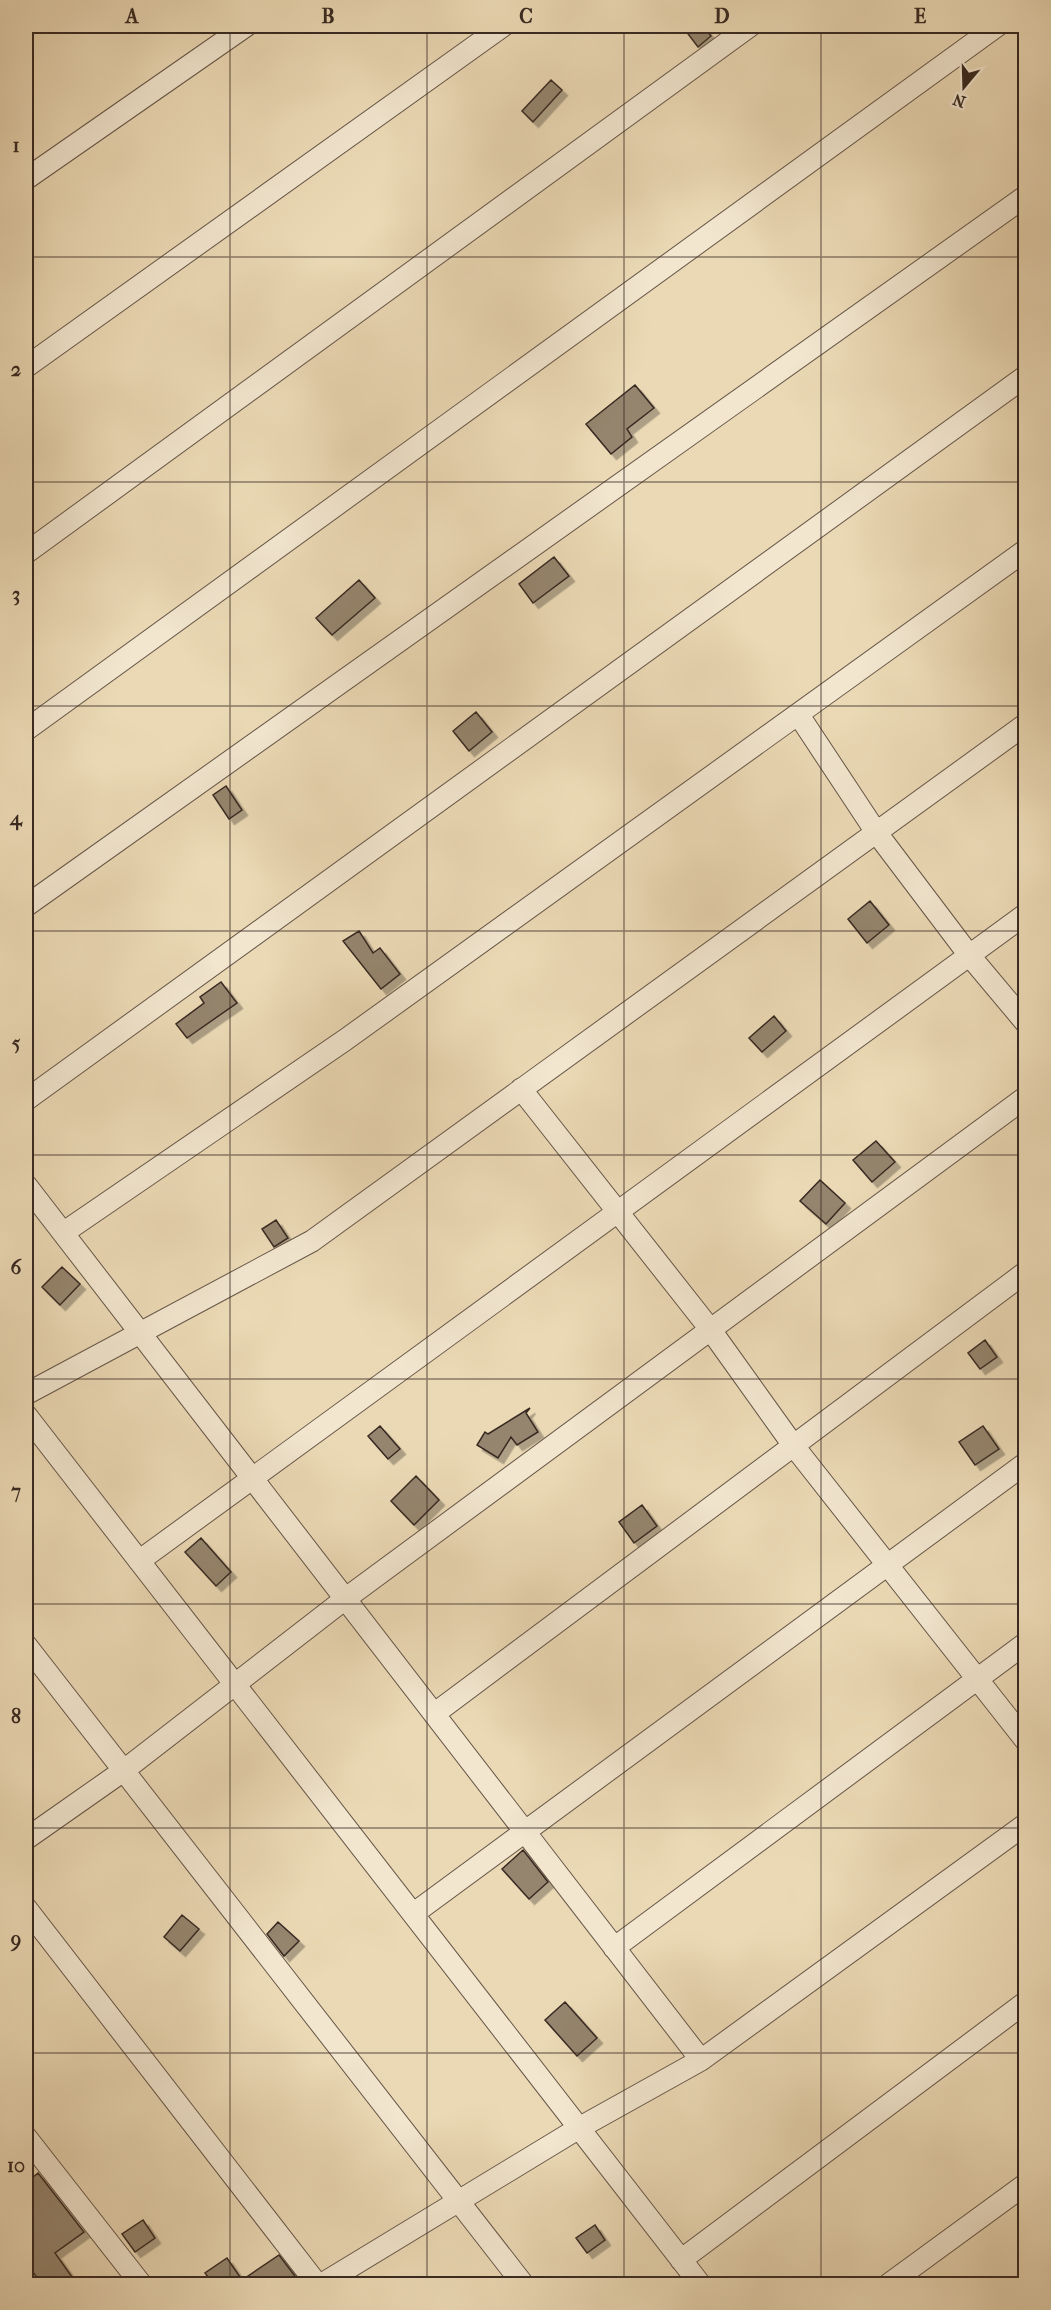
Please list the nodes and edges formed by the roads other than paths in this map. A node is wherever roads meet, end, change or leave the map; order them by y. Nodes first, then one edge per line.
1 (246, 26) edge
2 (503, 26) edge
3 (750, 26) edge
4 (997, 26) edge
5 (26, 178) edge
6 (1026, 196) edge
7 (26, 367) edge
8 (1026, 376) edge
9 (1026, 550) edge
10 (26, 553) edge
11 (798, 714) junction
12 (1026, 724) edge
13 (26, 730) edge
14 (876, 832) junction
15 (26, 906) edge
16 (1026, 914) edge
17 (969, 956) junction
18 (1026, 1023) edge
19 (521, 1089) junction
20 (1026, 1097) edge
21 (26, 1100) edge
22 (26, 1185) edge
23 (617, 1212) junction
24 (63, 1233) junction
25 (1026, 1272) edge
26 (710, 1329) junction
27 (140, 1332) junction
28 (26, 1394) edge
29 (26, 1415) edge
30 (794, 1445) junction
31 (1026, 1463) edge
32 (252, 1478) junction
33 (139, 1561) junction
34 (887, 1564) junction
35 (345, 1599) junction
36 (1026, 1643) edge
37 (26, 1645) edge
38 (977, 1678) junction
39 (235, 1685) junction
40 (434, 1714) junction
41 (1026, 1741) edge
42 (123, 1771) junction
43 (1026, 1824) edge
44 (524, 1832) junction
45 (26, 1839) edge
46 (26, 1908) edge
47 (413, 1914) junction
48 (614, 1948) junction
49 (1026, 2002) edge
50 (701, 2061) junction
51 (579, 2128) junction
52 (26, 2137) edge
53 (1026, 2184) edge
54 (458, 2201) junction
55 (681, 2260) junction
56 (141, 2284) edge
57 (317, 2284) edge
58 (322, 2284) edge
59 (523, 2284) edge
60 (700, 2284) edge
61 (889, 2284) edge

1 - 5 street
2 - 7 street
3 - 10 street
4 - 13 street
6 - 15 street
8 - 21 street
9 - 11 street
11 - 14 street
11 - 24 street
12 - 14 street
14 - 17 street
14 - 19 street
16 - 17 street
17 - 18 street
17 - 23 street
19 - 23 street
19 - 27 street
20 - 26 street
22 - 24 street
23 - 26 street
23 - 32 street
24 - 27 street
25 - 30 street
26 - 30 street
26 - 35 street
27 - 28 street
27 - 32 street
29 - 33 street
30 - 34 street
30 - 40 street
31 - 34 street
32 - 33 street
32 - 35 street
33 - 39 street
34 - 38 street
34 - 44 street
35 - 39 street
35 - 40 street
36 - 38 street
37 - 42 street
38 - 41 street
38 - 48 street
39 - 42 street
39 - 47 street
40 - 44 street
42 - 45 street
42 - 54 street
43 - 50 street
44 - 47 street
44 - 48 street
46 - 57 street
47 - 51 street
48 - 50 street
49 - 55 street
50 - 51 street
51 - 54 street
51 - 55 street
52 - 56 street
53 - 61 street
54 - 58 street
54 - 59 street
55 - 60 street

